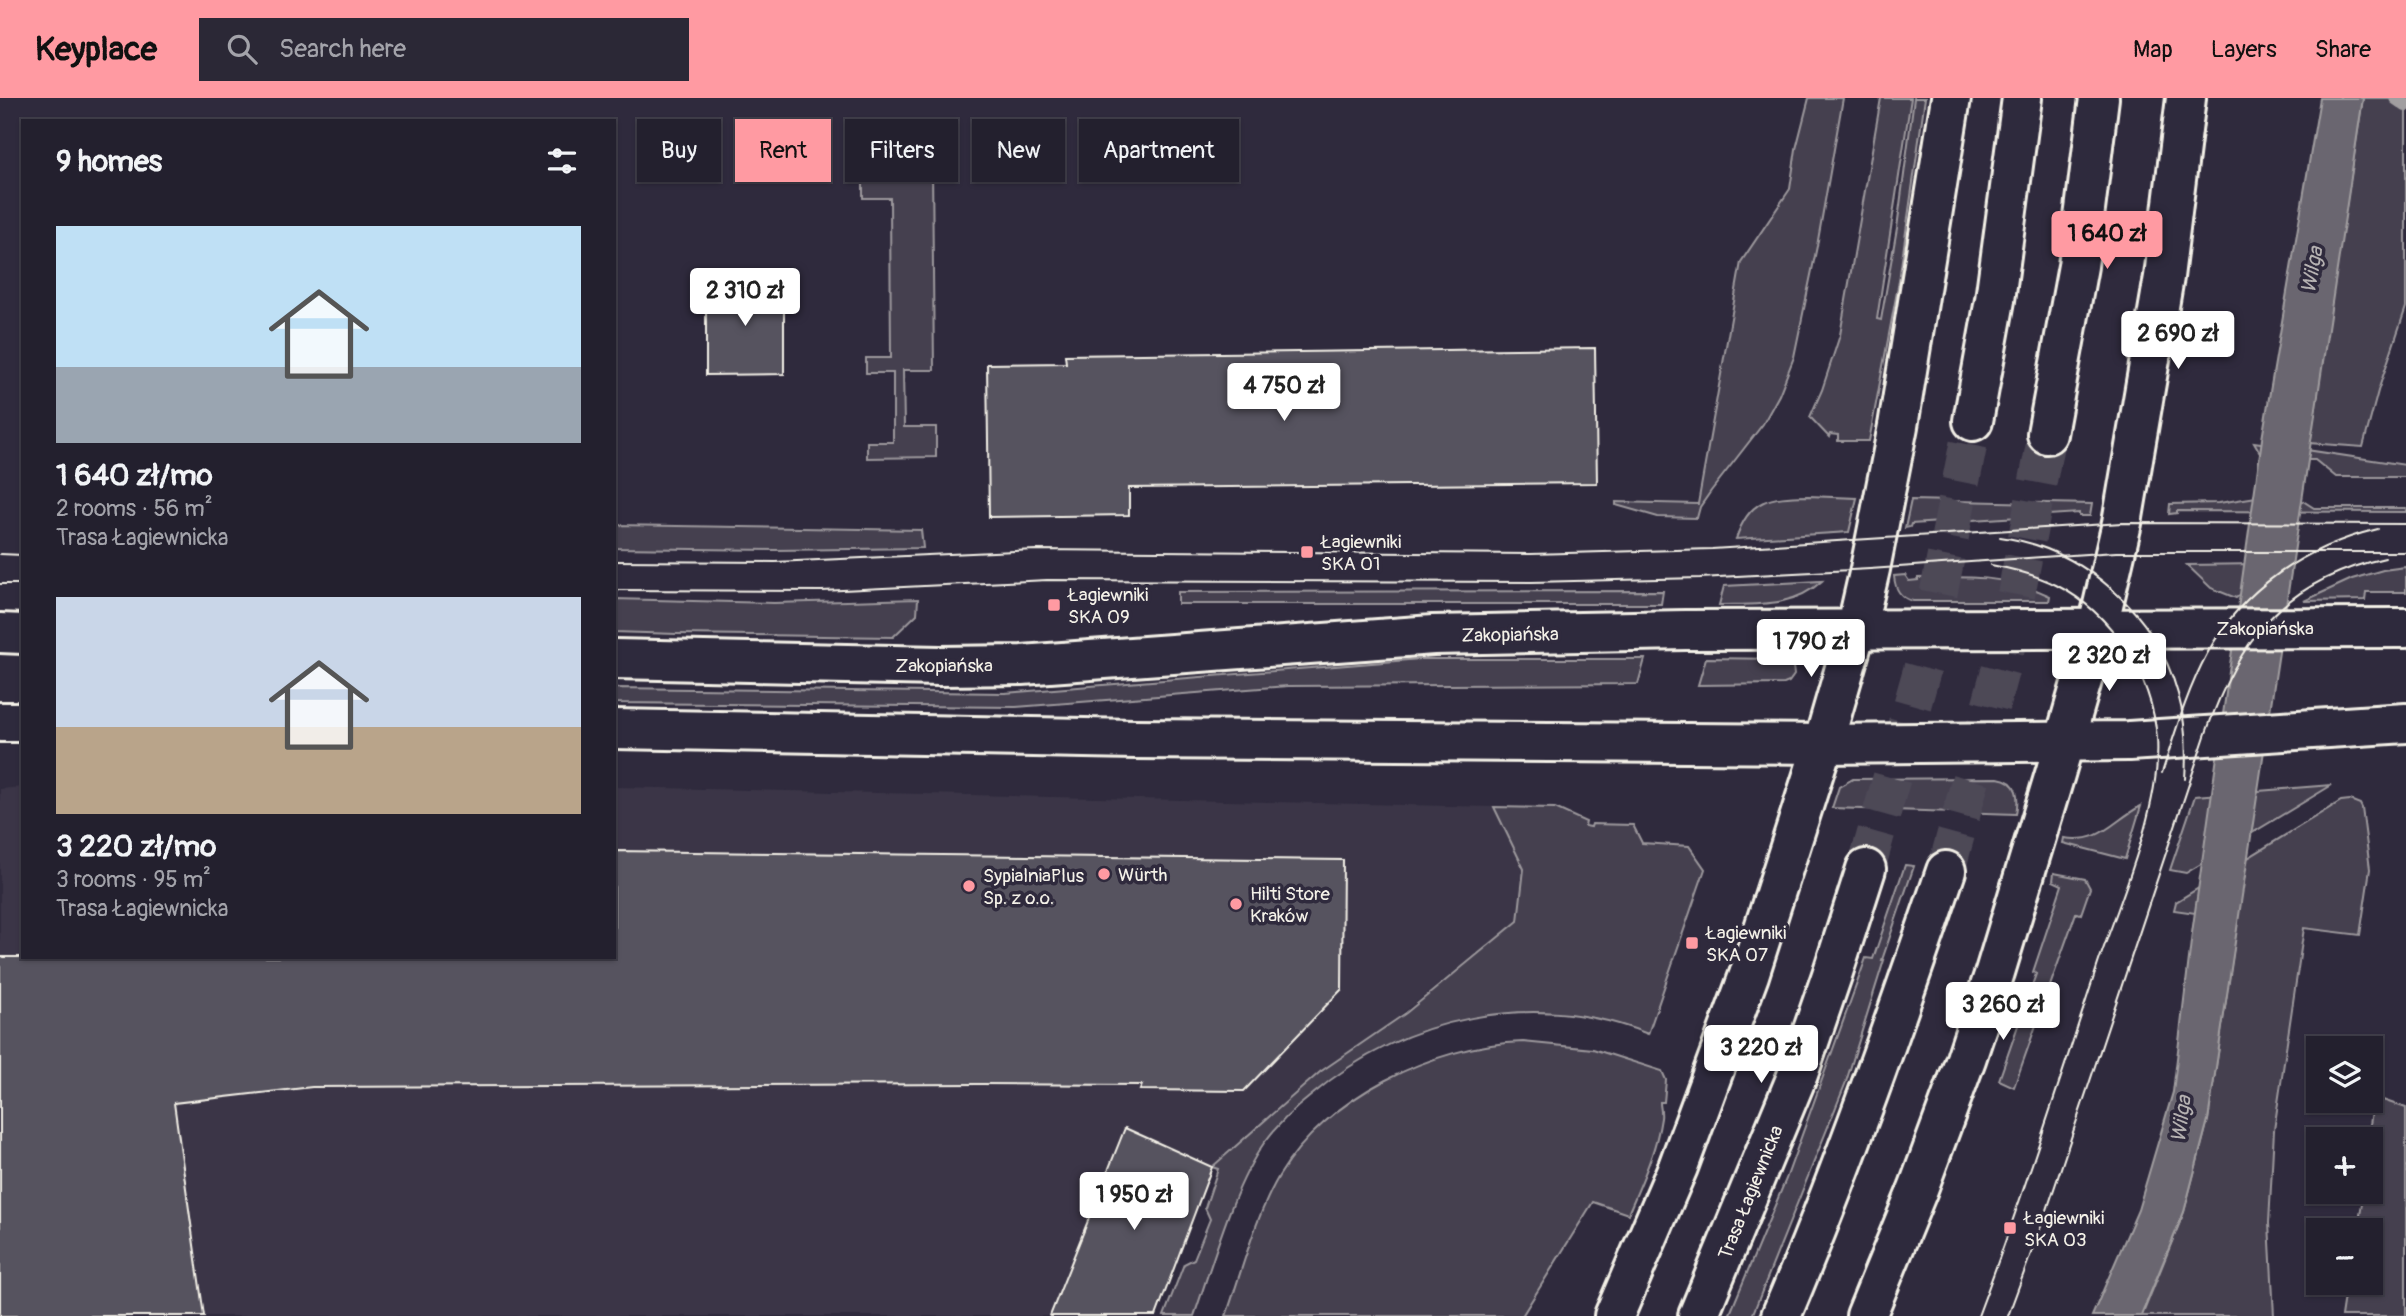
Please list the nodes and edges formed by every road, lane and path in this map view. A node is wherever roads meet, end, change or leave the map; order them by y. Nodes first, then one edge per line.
1 (1951, 98) edge
2 (2022, 98) edge
3 (2099, 98) edge
4 (2186, 98) edge
5 (1973, 421) tunnel mouth
6 (2048, 434) tunnel mouth
7 (2096, 628) junction
8 (2406, 628) edge
9 (1856, 630) junction
10 (0, 633) edge
11 (21, 634) edge
12 (616, 659) edge
13 (0, 722) edge
14 (21, 722) edge
15 (2406, 723) edge
16 (616, 729) edge
17 (2064, 741) junction
18 (1823, 744) junction
19 (1866, 869) tunnel mouth
20 (1946, 871) tunnel mouth
21 (1614, 1316) edge
22 (1698, 1316) edge
23 (1781, 1316) edge
24 (1866, 1316) edge

1 - 9 main road
2 - 5 main road
3 - 6 main road
4 - 7 main road
7 - 8 main road, Zakopiańska
7 - 9 main road, Zakopiańska
7 - 17 main road
9 - 12 main road, Zakopiańska
9 - 18 main road
10 - 11 main road
13 - 14 main road
15 - 17 main road
16 - 18 main road
17 - 18 main road
17 - 24 main road
18 - 21 main road
19 - 22 main road, Trasa Łagiewnicka
20 - 23 main road

